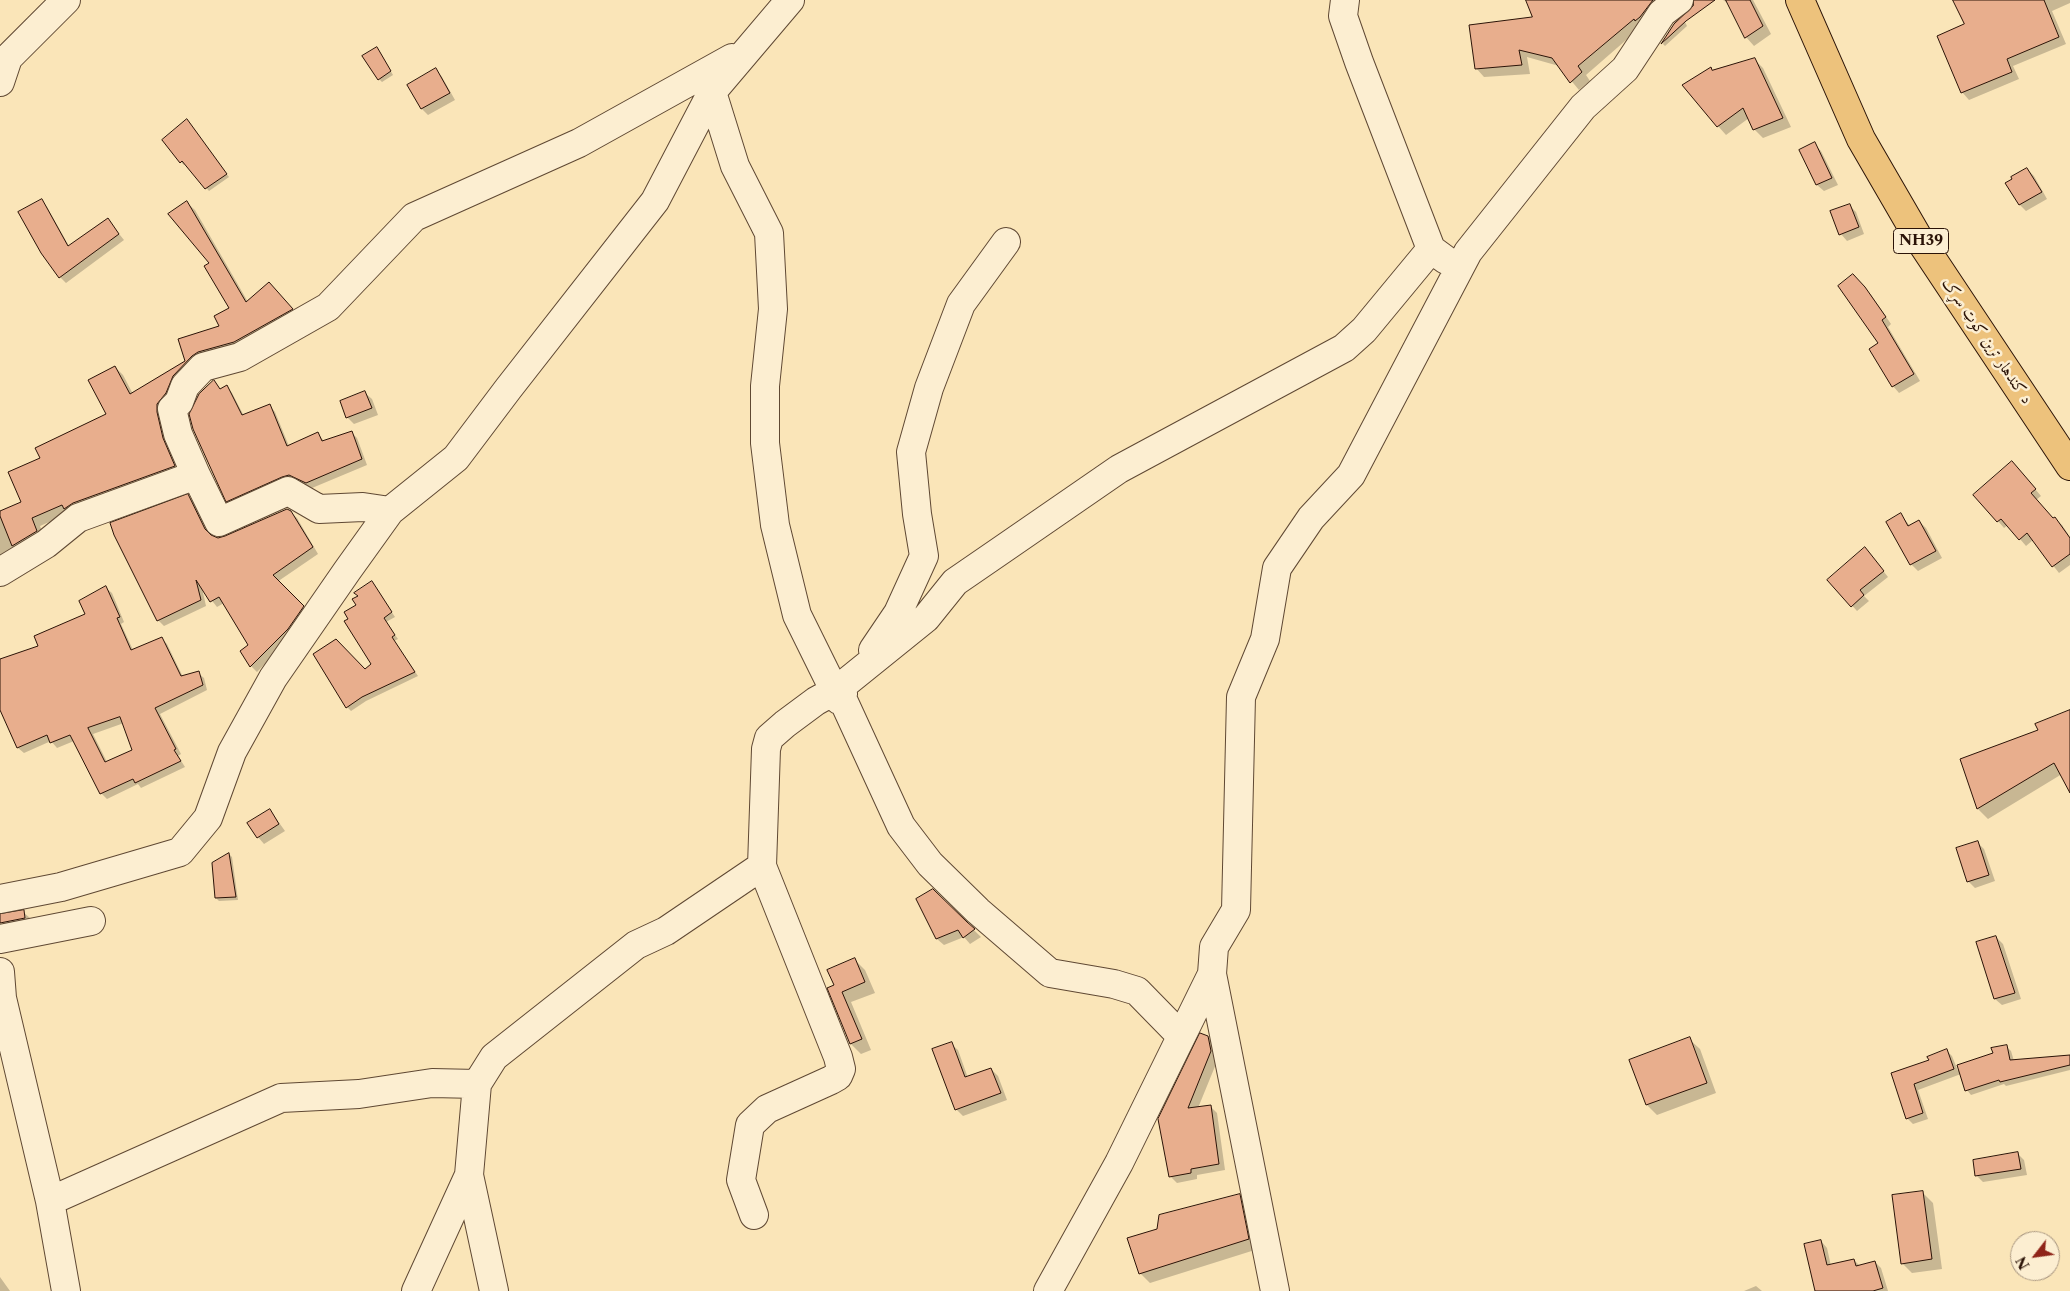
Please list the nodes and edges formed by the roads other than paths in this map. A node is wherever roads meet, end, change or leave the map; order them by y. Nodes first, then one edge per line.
1 (66, 0) edge
2 (790, 0) edge
3 (1345, 0) edge
4 (1679, 0) edge
5 (1800, 0) edge
6 (748, 50) junction
7 (0, 82) edge
8 (712, 92) junction
9 (1006, 242) dead end
10 (1431, 249) junction
11 (1459, 270) junction
12 (2070, 466) edge
13 (196, 475) junction
14 (390, 511) junction
15 (0, 572) edge
16 (838, 689) junction
17 (762, 866) junction
18 (0, 899) edge
19 (91, 920) dead end
20 (0, 939) edge
21 (1212, 974) junction
22 (1, 990) edge
23 (1181, 1036) junction
24 (477, 1084) junction
25 (469, 1175) junction
26 (50, 1201) junction
27 (754, 1215) dead end
28 (66, 1291) edge
29 (416, 1291) edge
30 (494, 1291) edge
31 (1048, 1291) edge
32 (1275, 1291) edge

1 - 7 street
2 - 6 street
3 - 10 street
4 - 11 street
5 - 12 main road, د کندهار ترين کوټ سړک / NH39
6 - 8 street
6 - 13 street
8 - 9 street
8 - 14 street
10 - 11 street
10 - 16 street
11 - 21 street
13 - 14 street
13 - 15 street
14 - 18 street
16 - 17 street
16 - 23 street
17 - 24 street
17 - 27 street
19 - 20 street
21 - 23 street
21 - 32 street
22 - 26 street
23 - 31 street
24 - 25 street
24 - 26 street
25 - 29 street
25 - 30 street
26 - 28 street

